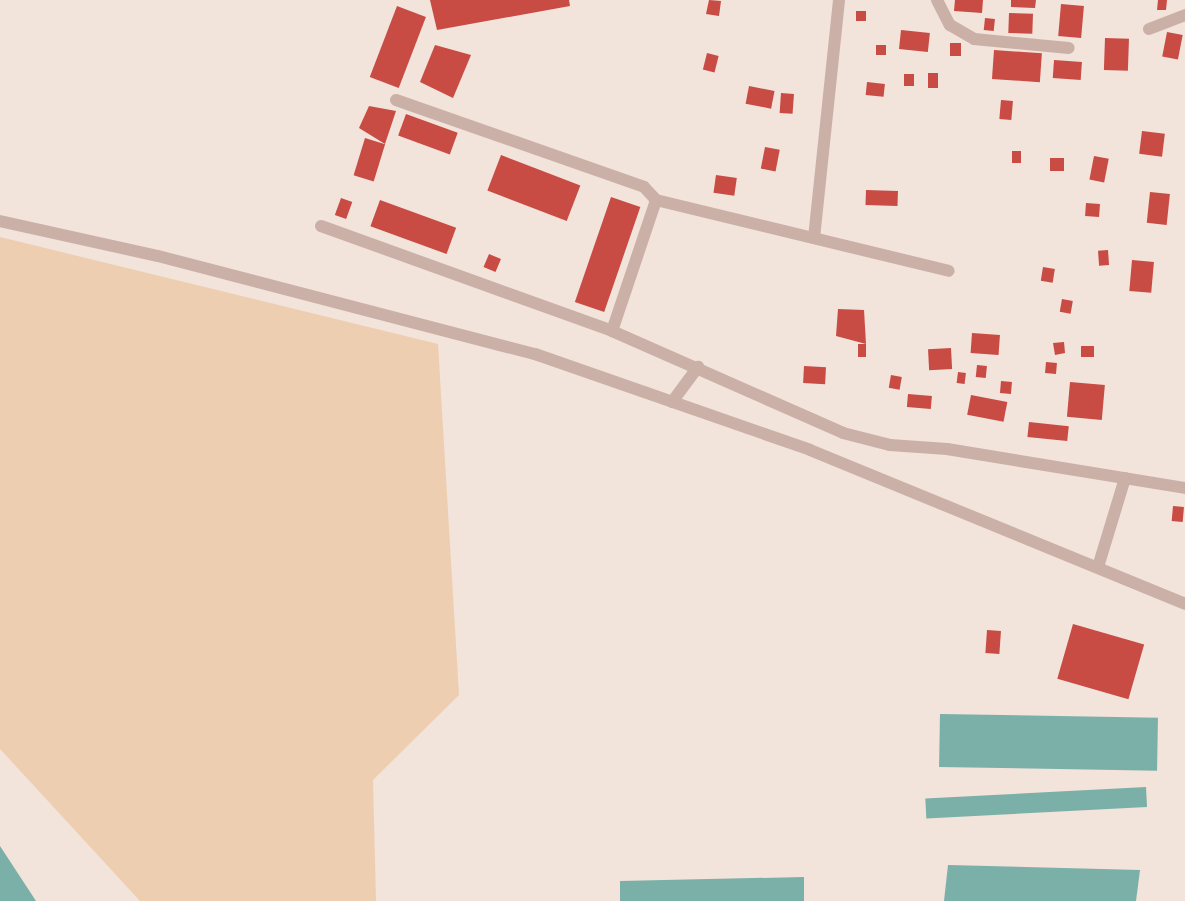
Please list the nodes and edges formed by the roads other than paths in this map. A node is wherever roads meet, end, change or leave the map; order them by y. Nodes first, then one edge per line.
1 (838, 0) edge
2 (937, 0) edge
3 (1185, 15) edge
4 (1149, 29) dead end
5 (1069, 48) dead end
6 (396, 100) dead end
7 (656, 200) junction
8 (0, 221) edge
9 (321, 226) dead end
10 (814, 238) junction
11 (949, 271) dead end
12 (612, 331) junction
13 (698, 367) junction
14 (672, 402) junction
15 (1125, 478) junction
16 (1185, 488) edge
17 (1098, 567) junction
18 (1185, 604) edge

1 - 10 street
2 - 5 street
3 - 4 street
6 - 7 street
7 - 10 street
7 - 12 street
8 - 14 street
9 - 12 street
10 - 11 street
12 - 13 street
13 - 14 street
13 - 15 street
14 - 17 street
15 - 16 street
15 - 17 street
17 - 18 street

